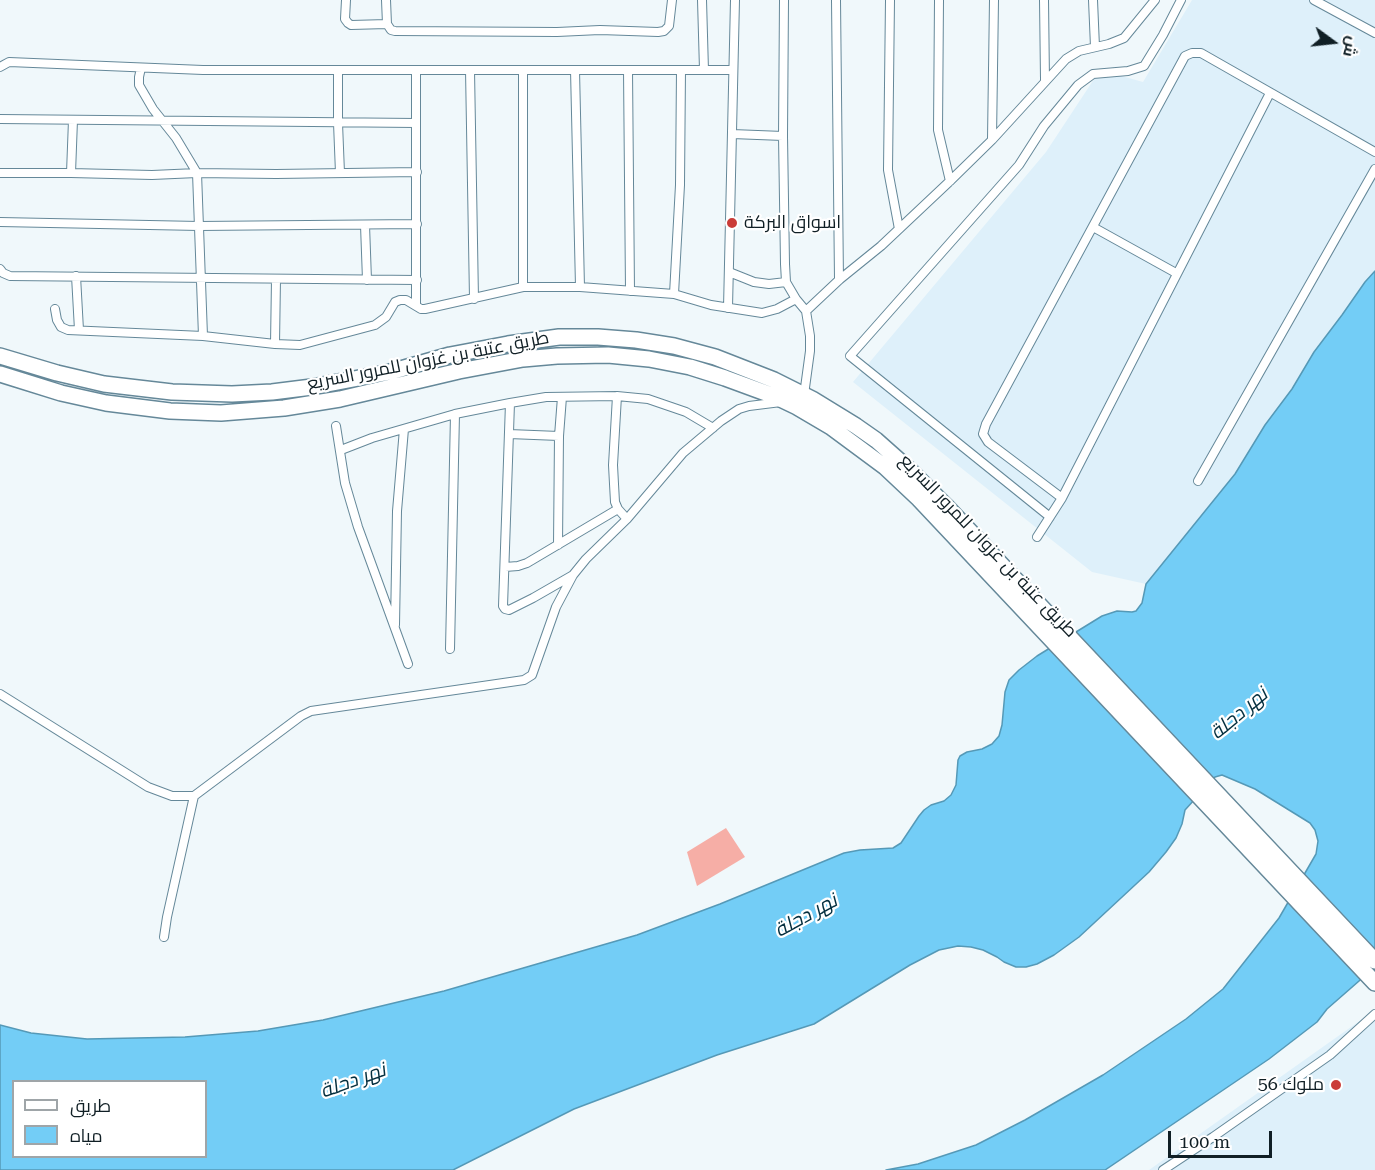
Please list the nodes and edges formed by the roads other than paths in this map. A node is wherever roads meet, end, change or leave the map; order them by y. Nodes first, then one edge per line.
1 (346, 0) edge
2 (386, 0) edge
3 (672, 0) edge
4 (702, 0) edge
5 (735, 0) edge
6 (784, 0) edge
7 (836, 0) edge
8 (890, 0) edge
9 (939, 0) edge
10 (994, 0) edge
11 (1044, 0) edge
12 (1093, 0) edge
13 (1181, 0) edge
14 (1314, 0) edge
15 (1153, 1) edge
16 (387, 24) junction
17 (1375, 33) edge
18 (1095, 47) junction
19 (0, 67) edge
20 (141, 68) junction
21 (338, 70) junction
22 (416, 70) junction
23 (470, 70) junction
24 (523, 70) junction
25 (575, 70) junction
26 (628, 70) junction
27 (681, 70) junction
28 (704, 70) junction
29 (733, 70) junction
30 (1045, 80) junction
31 (1270, 93) junction
32 (0, 119) edge
33 (73, 120) junction
34 (163, 121) junction
35 (338, 123) junction
36 (416, 123) junction
37 (732, 134) junction
38 (783, 136) junction
39 (992, 140) junction
40 (1375, 152) edge
41 (1375, 169) edge
42 (197, 172) junction
43 (417, 172) junction
44 (0, 173) edge
45 (71, 173) junction
46 (340, 173) junction
47 (950, 181) junction
48 (0, 222) edge
49 (417, 224) junction
50 (364, 225) junction
51 (199, 226) junction
52 (1093, 227) junction
53 (899, 229) junction
54 (0, 269) edge
55 (729, 272) junction
56 (1176, 273) junction
57 (76, 276) junction
58 (200, 278) junction
59 (276, 279) junction
60 (367, 280) junction
61 (417, 280) junction
62 (839, 280) junction
63 (786, 282) junction
64 (523, 287) junction
65 (580, 287) junction
66 (630, 291) junction
67 (674, 294) junction
68 (474, 299) junction
69 (796, 299) junction
70 (416, 305) junction
71 (728, 308) junction
72 (55, 309) dead end
73 (806, 311) junction
74 (79, 330) junction
75 (203, 336) junction
76 (275, 344) junction
77 (0, 356) edge
78 (0, 374) edge
79 (804, 395) junction
80 (617, 396) junction
81 (562, 397) junction
82 (786, 402) junction
83 (510, 403) junction
84 (818, 411) junction
85 (455, 414) junction
86 (336, 426) dead end
87 (713, 428) junction
88 (404, 429) junction
89 (509, 434) junction
90 (559, 436) junction
91 (341, 450) junction
92 (1198, 481) dead end
93 (1062, 498) junction
94 (618, 509) junction
95 (1050, 518) junction
96 (627, 519) junction
97 (1037, 537) dead end
98 (558, 545) junction
99 (505, 567) junction
100 (573, 575) junction
101 (396, 632) junction
102 (450, 650) dead end
103 (408, 664) dead end
104 (0, 694) edge
105 (194, 796) junction
106 (164, 937) dead end
107 (1375, 961) edge
108 (1375, 983) edge
109 (1375, 1014) edge
110 (1163, 1170) edge

1 - 16 street
2 - 16 street
3 - 16 street
4 - 28 street
5 - 29 street
6 - 38 street
7 - 62 street
8 - 53 street
9 - 47 street
10 - 39 street
11 - 30 street
12 - 18 street
13 - 95 street
14 - 17 street
15 - 18 street
18 - 30 street
19 - 20 street
20 - 21 street
20 - 34 street
21 - 22 street
21 - 35 street
22 - 23 street
22 - 36 street
23 - 24 street
23 - 68 street
24 - 25 street
24 - 64 street
25 - 26 street
25 - 65 street
26 - 27 street
26 - 66 street
27 - 28 street
27 - 67 street
28 - 29 street
29 - 37 street
30 - 39 street
31 - 40 street
31 - 52 street
31 - 56 street
32 - 33 street
33 - 34 street
33 - 45 street
34 - 35 street
34 - 42 street
35 - 36 street
35 - 46 street
36 - 43 street
37 - 38 street
37 - 55 street
38 - 63 street
39 - 47 street
41 - 92 street
42 - 45 street
42 - 46 street
42 - 51 street
43 - 46 street
43 - 49 street
44 - 45 street
47 - 53 street
48 - 51 street
49 - 50 street
49 - 61 street
50 - 51 street
50 - 60 street
51 - 58 street
52 - 56 street
52 - 93 street
53 - 62 street
54 - 57 street
55 - 63 street
55 - 71 street
56 - 93 street
57 - 58 street
57 - 74 street
58 - 59 street
58 - 75 street
59 - 60 street
59 - 76 street
60 - 61 street
61 - 70 street
62 - 73 street
63 - 69 street
64 - 65 street
64 - 68 street
65 - 66 street
66 - 67 street
67 - 71 street
68 - 70 street
69 - 71 street
69 - 73 street
70 - 76 street
72 - 74 street
73 - 79 street
74 - 75 street
75 - 76 street
77 - 79 highway, طريق عتبة بن غزوان للمرور السريع
78 - 82 highway, طريق عتبة بن غزوان للمرور السريع
79 - 84 highway, طريق عتبة بن غزوان للمرور السريع
80 - 81 street
80 - 87 street
80 - 94 street
81 - 83 street
81 - 90 street
82 - 84 highway, طريق عتبة بن غزوان للمرور السريع
82 - 87 street
83 - 85 street
83 - 89 street
84 - 107 highway, طريق عتبة بن غزوان للمرور السريع
84 - 108 highway, طريق عتبة بن غزوان للمرور السريع
85 - 88 street
85 - 102 street
86 - 91 street
87 - 96 street
88 - 91 street
88 - 101 street
89 - 90 street
89 - 99 street
90 - 98 street
91 - 101 street
93 - 95 street
94 - 96 street
94 - 98 street
95 - 97 street
96 - 100 street
98 - 99 street
99 - 100 street
100 - 105 street
101 - 103 street
104 - 105 street
105 - 106 street
109 - 110 street

